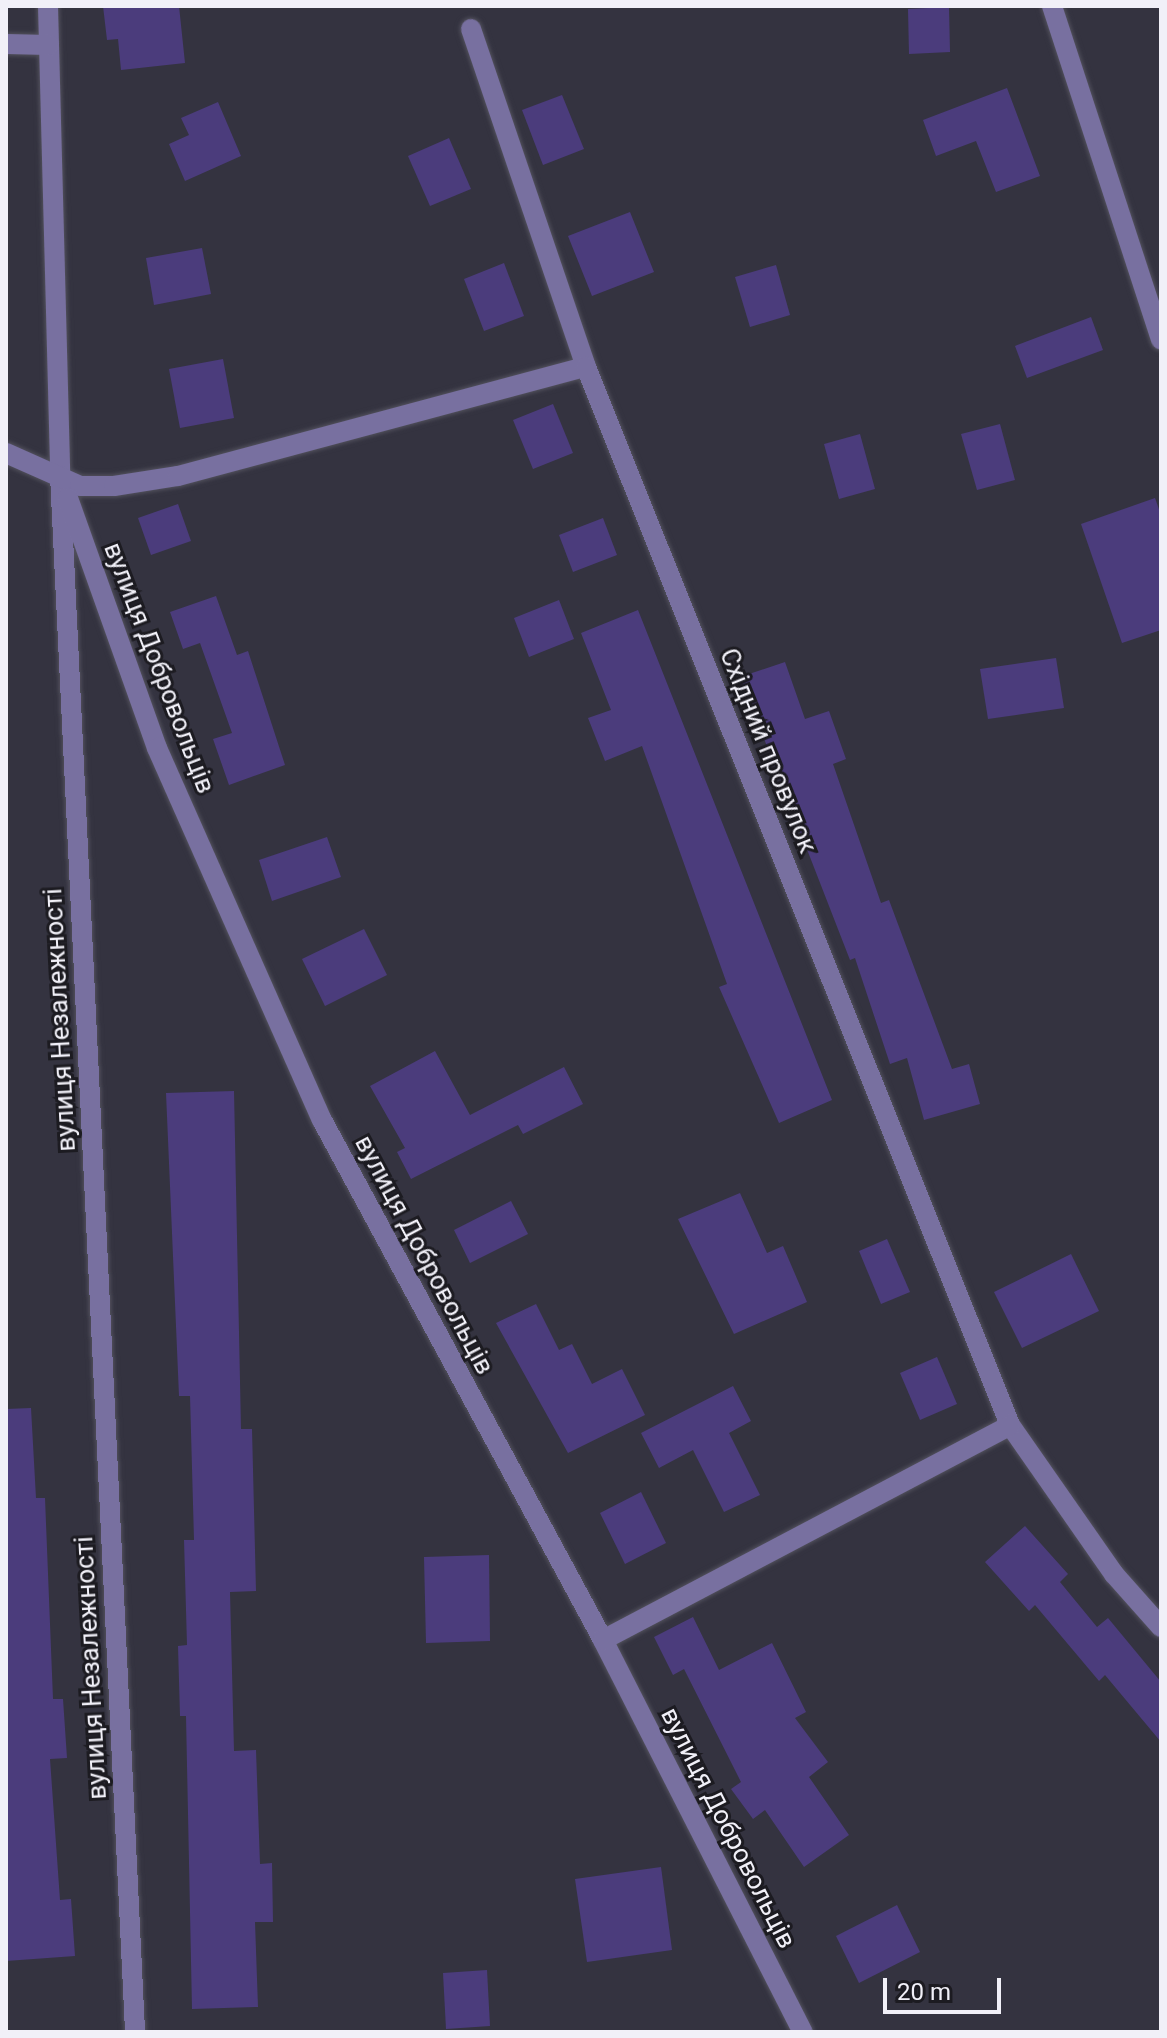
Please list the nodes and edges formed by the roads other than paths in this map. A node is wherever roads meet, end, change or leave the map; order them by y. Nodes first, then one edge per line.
1 (48, 6) edge
2 (1052, 6) edge
3 (471, 29) dead end
4 (6, 44) edge
5 (49, 45) junction
6 (1161, 340) edge
7 (586, 367) junction
8 (6, 453) edge
9 (60, 475) junction
10 (1010, 1425) junction
11 (1161, 1627) edge
12 (603, 1640) junction
13 (135, 2032) edge
14 (803, 2032) edge

1 - 5 street, вулиця Незалежності
2 - 6 street
3 - 7 street, Східний провулок
4 - 5 street
5 - 9 street, вулиця Незалежності
7 - 9 street
7 - 10 street, Східний провулок
8 - 9 street
9 - 12 street, вулиця Добровольців
9 - 13 street, вулиця Незалежності
10 - 11 street, Східний провулок
10 - 12 street
12 - 14 street, вулиця Добровольців

